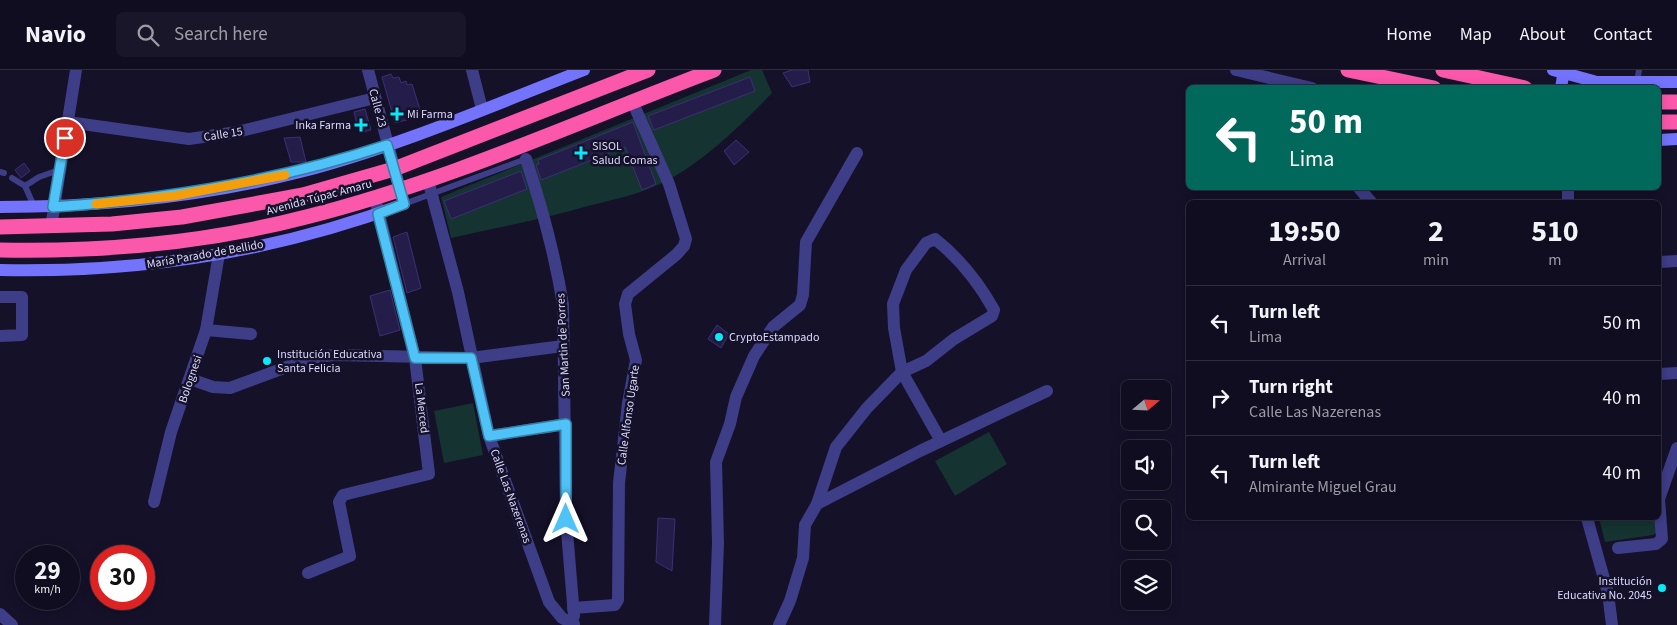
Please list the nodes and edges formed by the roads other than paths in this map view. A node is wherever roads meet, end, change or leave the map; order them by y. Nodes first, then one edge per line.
1 (76, 70) edge
2 (368, 70) edge
3 (472, 70) edge
4 (584, 70) edge
5 (648, 70) edge
6 (714, 70) edge
7 (1236, 70) edge
8 (1348, 70) edge
9 (1443, 70) edge
10 (1560, 71) edge
11 (1638, 76) edge
12 (1598, 80) edge
13 (1677, 82) edge
14 (1279, 84) edge
15 (1420, 85) edge
16 (1511, 85) edge
17 (1561, 85) edge
18 (375, 98) junction
19 (632, 101) junction
20 (1661, 102) edge
21 (1677, 102) edge
22 (482, 109) junction
23 (68, 122) junction
24 (1661, 122) edge
25 (1677, 122) edge
26 (1677, 139) edge
27 (1661, 140) edge
28 (387, 145) junction
29 (857, 154) dead end
30 (526, 159) joint
31 (394, 169) junction
32 (59, 170) junction
33 (12, 178) dead end
34 (25, 186) junction
35 (430, 187) junction
36 (1361, 190) edge
37 (402, 197) junction
38 (375, 198) junction
39 (1370, 200) edge
40 (0, 207) edge
41 (35, 207) junction
42 (53, 207) junction
43 (378, 214) junction
44 (0, 227) edge
45 (52, 227) junction
46 (0, 250) edge
47 (219, 254) junction
48 (1677, 261) edge
49 (1661, 262) edge
50 (0, 270) edge
51 (0, 297) edge
52 (206, 330) junction
53 (251, 334) dead end
54 (0, 336) edge
55 (563, 346) junction
56 (415, 358) junction
57 (471, 358) junction
58 (902, 372) junction
59 (1677, 373) edge
60 (1661, 374) edge
61 (190, 379) junction
62 (1047, 391) dead end
63 (566, 424) junction
64 (489, 436) junction
65 (941, 441) junction
66 (1675, 452) edge
67 (1661, 457) edge
68 (1661, 493) edge
69 (154, 502) dead end
70 (817, 504) junction
71 (1588, 520) edge
72 (1661, 520) edge
73 (1618, 548) dead end
74 (308, 573) dead end
75 (573, 608) junction
76 (0, 614) edge
77 (575, 624) edge
78 (12, 625) edge
79 (715, 625) edge
80 (779, 625) edge
81 (1612, 625) edge

1 - 23 street
2 - 18 street, Calle 23
3 - 22 street
4 - 22 main road
5 - 31 highway, Avenida Túpac Amaru
6 - 19 highway, Avenida Túpac Amaru
7 - 14 street
8 - 15 highway
9 - 16 highway
10 - 12 main road
10 - 17 main road
11 - 12 main road
11 - 13 main road
18 - 23 street, Calle 15
18 - 28 street, Calle 23
19 - 35 highway, Avenida Túpac Amaru
19 - 75 street, Calle Alfonso Ugarte
20 - 21 highway
22 - 28 main road
23 - 32 street
24 - 25 highway
26 - 27 main road
28 - 31 street, Calle 23
28 - 42 main road
29 - 79 street
30 - 35 lane
30 - 55 street, San Martin de Porres
31 - 37 street, Calle 23
31 - 45 highway, Avenida Túpac Amaru
32 - 34 lane
32 - 42 street
33 - 34 lane
34 - 41 lane
35 - 37 highway, Avenida Túpac Amaru
35 - 57 street, Calle Las Nazerenas
36 - 39 street
37 - 38 highway, Avenida Túpac Amaru
37 - 43 main road, María Parado de Bellido
38 - 43 street, La Merced
38 - 46 highway, Avenida Túpac Amaru
40 - 41 main road
41 - 42 main road
42 - 45 street
43 - 47 main road, María Parado de Bellido
43 - 56 street, La Merced
44 - 45 highway, Avenida Túpac Amaru
47 - 50 main road, María Parado de Bellido
47 - 52 street, Bolognesi
48 - 49 street
51 - 54 street
52 - 53 street
52 - 61 street, Bolognesi
55 - 57 street
55 - 63 street, San Martin de Porres
56 - 57 street
56 - 61 street
56 - 74 street, La Merced
57 - 64 street, Calle Las Nazerenas
58 - 58 street
58 - 65 street
58 - 70 street
59 - 60 street
61 - 69 street, Bolognesi
62 - 65 street
63 - 64 street
63 - 75 street, San Martin de Porres
64 - 77 street, Calle Las Nazerenas
65 - 70 street
66 - 67 street
66 - 68 street
70 - 80 street
71 - 81 street
72 - 73 street
75 - 77 street, San Martin de Porres
76 - 78 street

